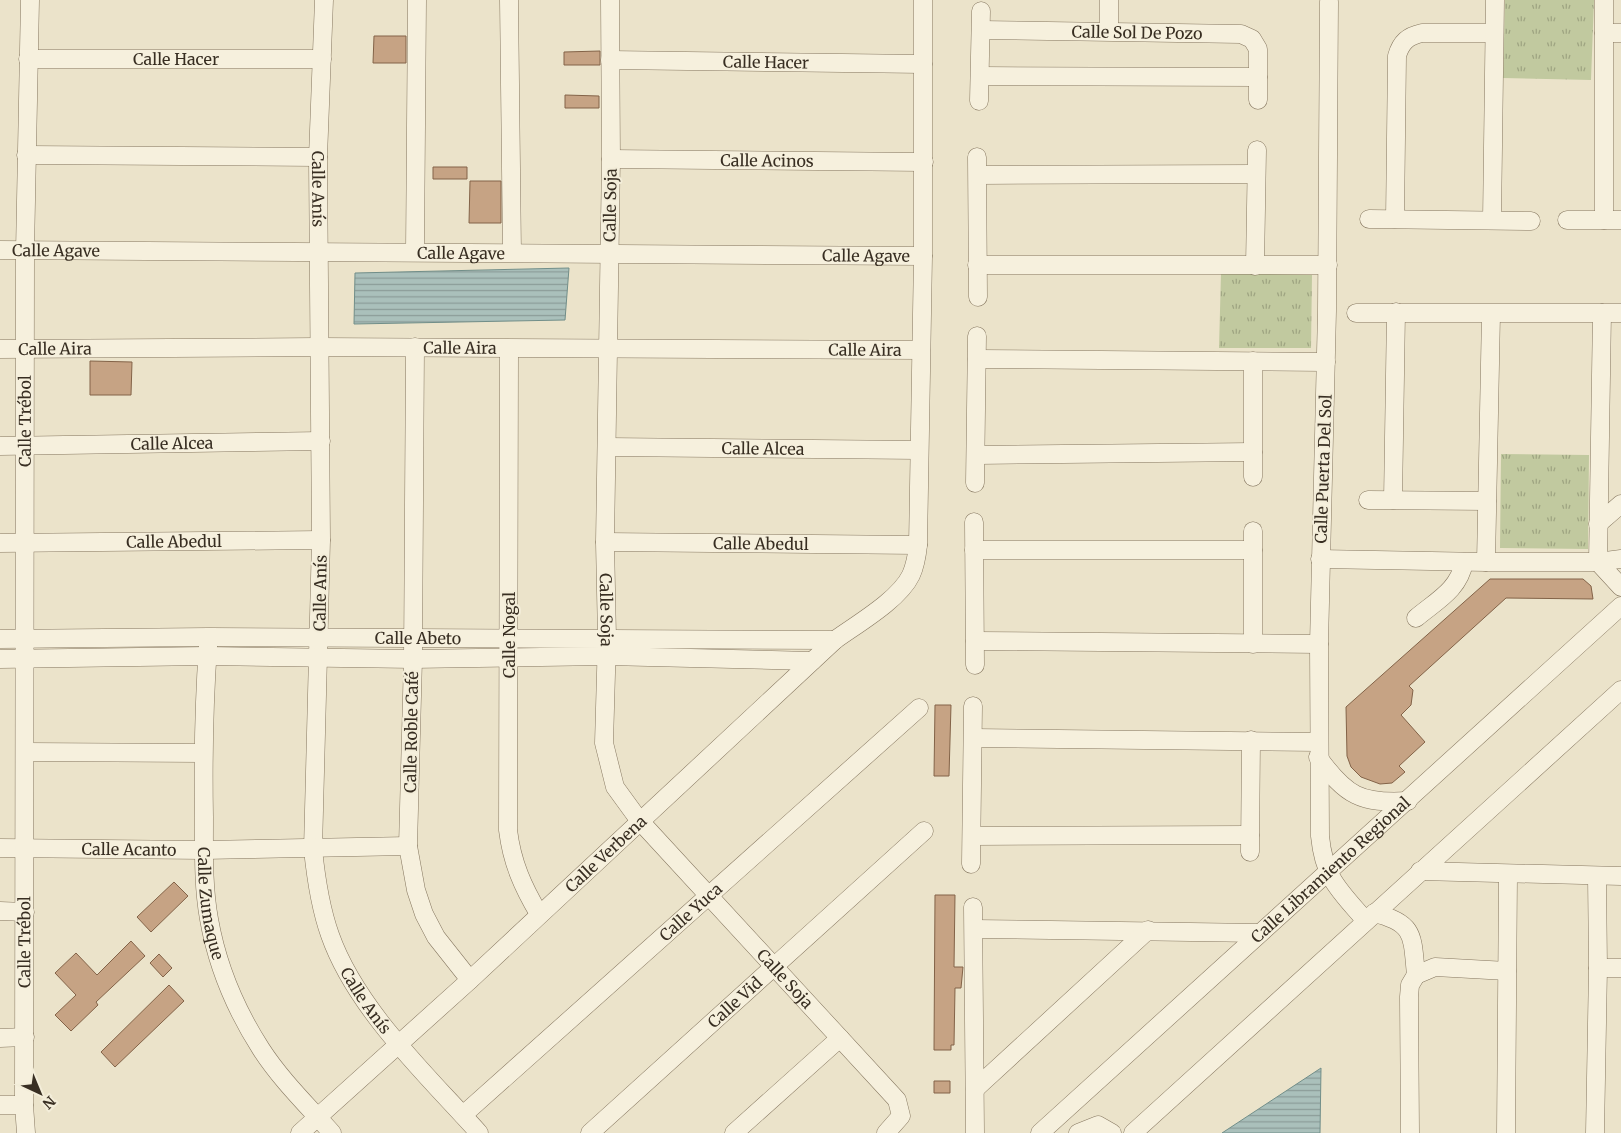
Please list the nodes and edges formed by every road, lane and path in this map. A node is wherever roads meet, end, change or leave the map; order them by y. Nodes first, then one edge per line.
1 (30, 0) edge
2 (324, 0) edge
3 (417, 0) edge
4 (509, 0) edge
5 (610, 0) edge
6 (923, 0) edge
7 (1109, 0) edge
8 (1494, 0) edge
9 (1604, 0) edge
10 (1327, 1) edge
11 (981, 11) dead end
12 (981, 30) junction
13 (1108, 31) junction
14 (1494, 33) junction
15 (1612, 33) edge
16 (322, 58) junction
17 (28, 59) junction
18 (610, 60) junction
19 (923, 64) junction
20 (980, 76) junction
21 (1258, 77) junction
22 (1258, 100) dead end
23 (979, 101) dead end
24 (1257, 150) dead end
25 (26, 155) junction
26 (977, 157) dead end
27 (318, 158) junction
28 (611, 159) junction
29 (924, 162) junction
30 (1256, 174) junction
31 (978, 175) junction
32 (1369, 219) dead end
33 (1395, 219) junction
34 (1492, 220) junction
35 (1567, 220) dead end
36 (1613, 220) edge
37 (1531, 221) dead end
38 (0, 250) edge
39 (25, 251) junction
40 (415, 252) junction
41 (512, 252) junction
42 (319, 253) junction
43 (610, 253) junction
44 (924, 256) junction
45 (977, 265) junction
46 (1328, 265) junction
47 (1255, 266) junction
48 (978, 297) dead end
49 (1396, 312) junction
50 (1356, 313) dead end
51 (1602, 313) junction
52 (1621, 313) edge
53 (1491, 314) junction
54 (977, 336) dead end
55 (318, 347) junction
56 (415, 347) junction
57 (609, 348) junction
58 (0, 349) edge
59 (509, 349) junction
60 (26, 350) junction
61 (921, 350) junction
62 (977, 359) junction
63 (1253, 361) junction
64 (1326, 362) junction
65 (321, 442) junction
66 (0, 446) edge
67 (25, 446) junction
68 (607, 447) junction
69 (919, 450) junction
70 (1253, 452) junction
71 (977, 455) junction
72 (1253, 477) dead end
73 (975, 483) dead end
74 (1368, 500) dead end
75 (1393, 500) junction
76 (1487, 501) junction
77 (1621, 504) edge
78 (974, 522) dead end
79 (1598, 524) junction
80 (1253, 531) dead end
81 (321, 540) junction
82 (605, 542) junction
83 (0, 543) edge
84 (26, 544) junction
85 (918, 545) junction
86 (974, 550) junction
87 (1253, 550) junction
88 (1320, 559) junction
89 (1621, 559) edge
90 (1464, 562) junction
91 (1486, 562) junction
92 (1598, 562) junction
93 (1621, 587) edge
94 (1621, 606) edge
95 (1416, 618) dead end
96 (209, 637) junction
97 (318, 638) junction
98 (607, 638) junction
99 (0, 639) edge
100 (26, 639) junction
101 (413, 639) junction
102 (508, 639) junction
103 (835, 640) junction
104 (975, 641) junction
105 (1252, 644) junction
106 (1319, 644) junction
107 (208, 656) junction
108 (607, 656) junction
109 (319, 658) junction
110 (508, 658) junction
111 (0, 659) edge
112 (26, 659) junction
113 (413, 659) junction
114 (812, 661) junction
115 (975, 665) dead end
116 (1621, 690) edge
117 (973, 706) dead end
118 (919, 708) dead end
119 (974, 738) junction
120 (1251, 740) junction
121 (1319, 749) junction
122 (26, 752) junction
123 (203, 753) junction
124 (1408, 801) junction
125 (639, 820) junction
126 (924, 831) dead end
127 (972, 836) junction
128 (408, 846) junction
129 (0, 848) edge
130 (25, 848) junction
131 (313, 849) junction
132 (204, 850) junction
133 (971, 864) dead end
134 (1420, 871) junction
135 (1327, 873) junction
136 (1508, 875) junction
137 (1596, 876) junction
138 (1621, 876) edge
139 (710, 895) junction
140 (973, 908) dead end
141 (0, 911) edge
142 (25, 912) junction
143 (539, 914) junction
144 (1370, 917) junction
145 (974, 929) junction
146 (1148, 930) junction
147 (1260, 933) junction
148 (775, 967) junction
149 (1598, 968) junction
150 (1621, 968) edge
151 (1507, 971) junction
152 (1416, 975) junction
153 (470, 980) junction
154 (25, 1037) junction
155 (0, 1038) edge
156 (840, 1038) junction
157 (400, 1044) junction
158 (975, 1089) junction
159 (0, 1105) edge
160 (24, 1105) junction
161 (463, 1115) junction
162 (318, 1117) junction
163 (26, 1133) edge
164 (300, 1133) edge
165 (332, 1133) edge
166 (479, 1133) edge
167 (590, 1133) edge
168 (734, 1133) edge
169 (886, 1133) edge
170 (976, 1133) edge
171 (1040, 1133) edge
172 (1078, 1133) edge
173 (1112, 1133) edge
174 (1133, 1133) edge
175 (1410, 1133) edge
176 (1506, 1133) edge
177 (1595, 1133) edge

1 - 17 street, Calle Trébol
2 - 16 street, Calle Anís
3 - 40 street
4 - 41 street
5 - 18 street, Calle Soja
6 - 19 street
7 - 13 street
8 - 14 street
9 - 15 street
10 - 46 street, Calle Puerta Del Sol
11 - 12 street
12 - 13 street, Calle Sol De Pozo
12 - 20 street
13 - 21 street, Calle Sol De Pozo
14 - 33 street
14 - 34 street
15 - 36 street
16 - 17 street, Calle Hacer
16 - 27 street, Calle Anís
17 - 25 street, Calle Trébol
18 - 19 street, Calle Hacer
18 - 28 street, Calle Soja
19 - 29 street
20 - 21 street
20 - 23 street
21 - 22 street, Calle Sol De Pozo
24 - 30 street
25 - 27 street
25 - 39 street, Calle Trébol
26 - 31 street
27 - 42 street, Calle Anís
28 - 29 street, Calle Acinos
28 - 43 street, Calle Soja
29 - 44 street
30 - 31 street
30 - 47 street
31 - 45 street
32 - 33 street
33 - 34 street
34 - 37 street
35 - 36 street
38 - 39 street, Calle Agave
39 - 42 street, Calle Agave
39 - 60 street, Calle Trébol
40 - 41 street, Calle Agave
40 - 42 street, Calle Agave
41 - 43 street, Calle Agave
42 - 55 street, Calle Anís
43 - 44 street, Calle Agave
43 - 57 street, Calle Soja
44 - 61 street
45 - 47 street
45 - 48 street
46 - 47 street
46 - 64 street, Calle Puerta Del Sol
49 - 50 street
49 - 53 street
49 - 75 street
51 - 52 street
51 - 53 street
51 - 79 street
53 - 76 street
54 - 62 street
55 - 56 street, Calle Aira
55 - 60 street, Calle Aira
55 - 65 street, Calle Anís
56 - 59 street, Calle Aira
56 - 101 street, Calle Roble Café
57 - 59 street, Calle Aira
57 - 61 street, Calle Aira
57 - 68 street, Calle Soja
58 - 60 street, Calle Aira
59 - 102 street, Calle Nogal
60 - 67 street, Calle Trébol
61 - 69 street
62 - 63 street
62 - 71 street
63 - 64 street
63 - 70 street
64 - 88 street, Calle Puerta Del Sol
65 - 67 street, Calle Alcea
65 - 81 street, Calle Anís
66 - 67 street, Calle Alcea
67 - 84 street, Calle Trébol
68 - 69 street, Calle Alcea
68 - 82 street, Calle Soja
69 - 85 street
70 - 71 street
70 - 72 street
71 - 73 street
74 - 75 street
75 - 76 street
76 - 91 street
77 - 79 street
78 - 86 street
79 - 92 street
80 - 87 street
81 - 84 street, Calle Abedul
81 - 97 street, Calle Anís
82 - 85 street, Calle Abedul
82 - 98 street, Calle Soja
83 - 84 street, Calle Abedul
84 - 100 street, Calle Trébol
85 - 103 street, Calle Verbena
86 - 87 street
86 - 104 street
87 - 105 street
88 - 90 street
88 - 106 street, Calle Puerta Del Sol
89 - 92 street
90 - 91 street
90 - 95 street
91 - 92 street
92 - 93 street
94 - 124 street, Calle Libramiento Regional
96 - 97 street, Calle Abeto
96 - 100 street, Calle Abeto
96 - 107 street, Calle Zumaque
97 - 101 street, Calle Abeto
97 - 109 street, Calle Anís
98 - 102 street, Calle Abeto
98 - 103 street, Calle Abeto
98 - 108 street, Calle Soja
99 - 100 street, Calle Abeto
100 - 112 street, Calle Trébol
101 - 102 street, Calle Abeto
101 - 113 street, Calle Roble Café
102 - 110 street, Calle Nogal
103 - 114 street, Calle Verbena
104 - 105 street
104 - 115 street
105 - 106 street
106 - 121 street, Calle Puerta Del Sol
107 - 109 street, Calle Abeto
107 - 112 street, Calle Abeto
107 - 123 street, Calle Zumaque
108 - 110 street, Calle Abeto
108 - 114 street, Calle Abeto
108 - 125 street, Calle Soja
109 - 113 street, Calle Abeto
109 - 131 street, Calle Anís
110 - 113 street, Calle Abeto
110 - 143 street, Calle Nogal
111 - 112 street, Calle Abeto
112 - 122 street, Calle Trébol
113 - 128 street, Calle Roble Café
114 - 125 street, Calle Verbena
116 - 134 street
117 - 119 street
118 - 139 street, Calle Yuca
119 - 120 street
119 - 127 street
120 - 121 street
120 - 127 street
121 - 124 street
121 - 135 street, Calle Puerta Del Sol
122 - 123 street
122 - 130 street, Calle Trébol
123 - 132 street, Calle Zumaque
124 - 135 street, Calle Libramiento Regional
125 - 139 street, Calle Soja
125 - 143 street, Calle Verbena
126 - 148 street, Calle Vid
127 - 133 street
128 - 131 street, Calle Acanto
128 - 153 street, Calle Roble Café
129 - 130 street, Calle Acanto
130 - 132 street, Calle Acanto
130 - 142 street, Calle Trébol
131 - 132 street, Calle Acanto
131 - 157 street, Calle Anís
132 - 162 street, Calle Zumaque
134 - 136 street
134 - 144 street
135 - 144 street, Calle Puerta Del Sol
135 - 147 street, Calle Libramiento Regional
136 - 137 street
136 - 151 street
137 - 138 street
137 - 149 street
139 - 148 street, Calle Soja
139 - 161 street, Calle Yuca
140 - 145 street
141 - 142 street
142 - 154 street, Calle Trébol
143 - 153 street, Calle Verbena
144 - 152 street
144 - 174 street
145 - 146 street
145 - 158 street
146 - 147 street
146 - 158 street
147 - 171 street, Calle Libramiento Regional
148 - 156 street, Calle Soja
148 - 167 street, Calle Vid
149 - 150 street
149 - 177 street
151 - 152 street
151 - 176 street
152 - 175 street
153 - 157 street, Calle Verbena
154 - 155 street
154 - 160 street, Calle Trébol
156 - 168 street
156 - 169 street, Calle Soja
157 - 161 street, Calle Anís
157 - 162 street, Calle Verbena
158 - 170 street
159 - 160 street
160 - 163 street, Calle Trébol
161 - 166 street, Calle Anís
162 - 164 street, Calle Verbena
162 - 165 street, Calle Zumaque
172 - 173 street

